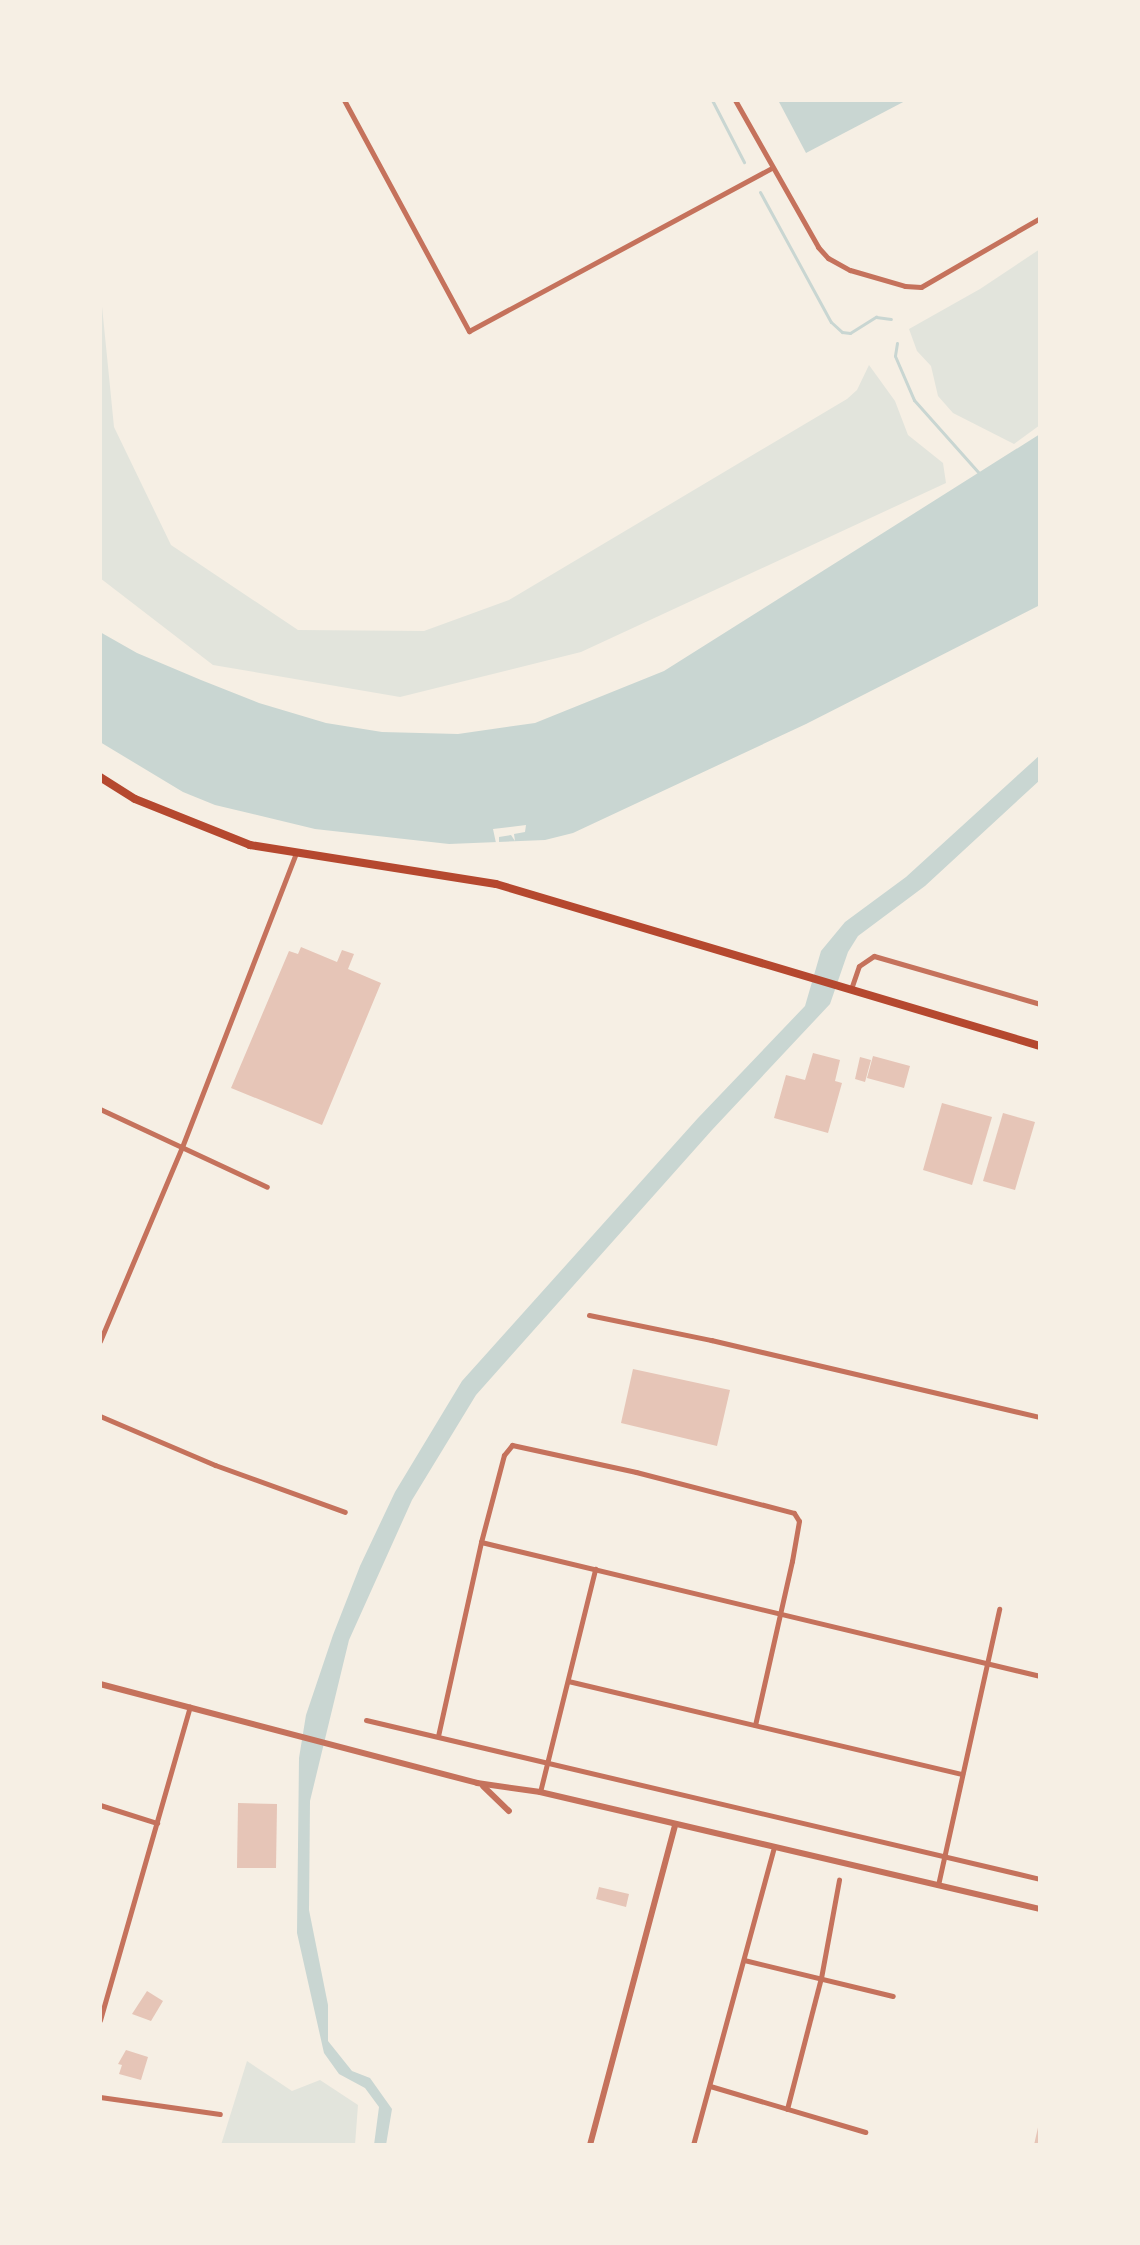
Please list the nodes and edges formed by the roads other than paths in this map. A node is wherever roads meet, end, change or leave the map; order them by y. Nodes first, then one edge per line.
1 (344, 100) edge
2 (735, 100) edge
3 (772, 168) junction
4 (1040, 218) edge
5 (100, 777) edge
6 (295, 855) junction
7 (851, 989) junction
8 (1040, 1004) edge
9 (1040, 1046) edge
10 (100, 1109) edge
11 (182, 1147) junction
12 (267, 1187) dead end
13 (589, 1315) dead end
14 (100, 1341) edge
15 (100, 1416) edge
16 (1040, 1417) edge
17 (345, 1512) dead end
18 (481, 1542) junction
19 (595, 1569) junction
20 (999, 1609) dead end
21 (780, 1614) junction
22 (987, 1663) junction
23 (1040, 1676) edge
24 (568, 1681) junction
25 (100, 1684) edge
26 (190, 1707) junction
27 (366, 1720) dead end
28 (755, 1725) junction
29 (438, 1736) junction
30 (546, 1763) junction
31 (962, 1774) junction
32 (477, 1783) junction
33 (540, 1792) junction
34 (100, 1805) edge
35 (509, 1811) dead end
36 (157, 1823) junction
37 (675, 1825) junction
38 (774, 1847) junction
39 (944, 1859) junction
40 (1040, 1879) edge
41 (839, 1880) dead end
42 (938, 1885) junction
43 (1040, 1909) edge
44 (744, 1960) junction
45 (821, 1978) junction
46 (893, 1996) dead end
47 (100, 2020) edge
48 (710, 2086) junction
49 (100, 2097) edge
50 (787, 2109) junction
51 (220, 2114) dead end
52 (865, 2132) dead end
53 (590, 2145) edge
54 (693, 2145) edge

1 - 3 street
2 - 3 street
3 - 4 street
5 - 6 main road
6 - 7 main road
6 - 11 street
7 - 8 street
7 - 9 main road
10 - 11 street
11 - 12 street
11 - 14 street
13 - 16 street
15 - 17 street
18 - 19 street
18 - 21 street
18 - 29 street
19 - 21 street
19 - 24 street
20 - 22 street
21 - 22 street
21 - 28 street
22 - 23 street
22 - 31 street
24 - 28 street
24 - 30 street
25 - 26 street
26 - 32 street
26 - 36 street
27 - 29 street
28 - 31 street
29 - 30 street
30 - 33 street
30 - 39 street
31 - 39 street
32 - 33 street
32 - 35 street
33 - 37 street
34 - 36 street
36 - 47 street
37 - 38 street
37 - 53 street
38 - 42 street
38 - 44 street
39 - 40 street
39 - 42 street
41 - 45 street
42 - 43 street
44 - 45 street
44 - 48 street
45 - 46 street
45 - 50 street
48 - 50 street
48 - 54 street
49 - 51 street
50 - 52 street

